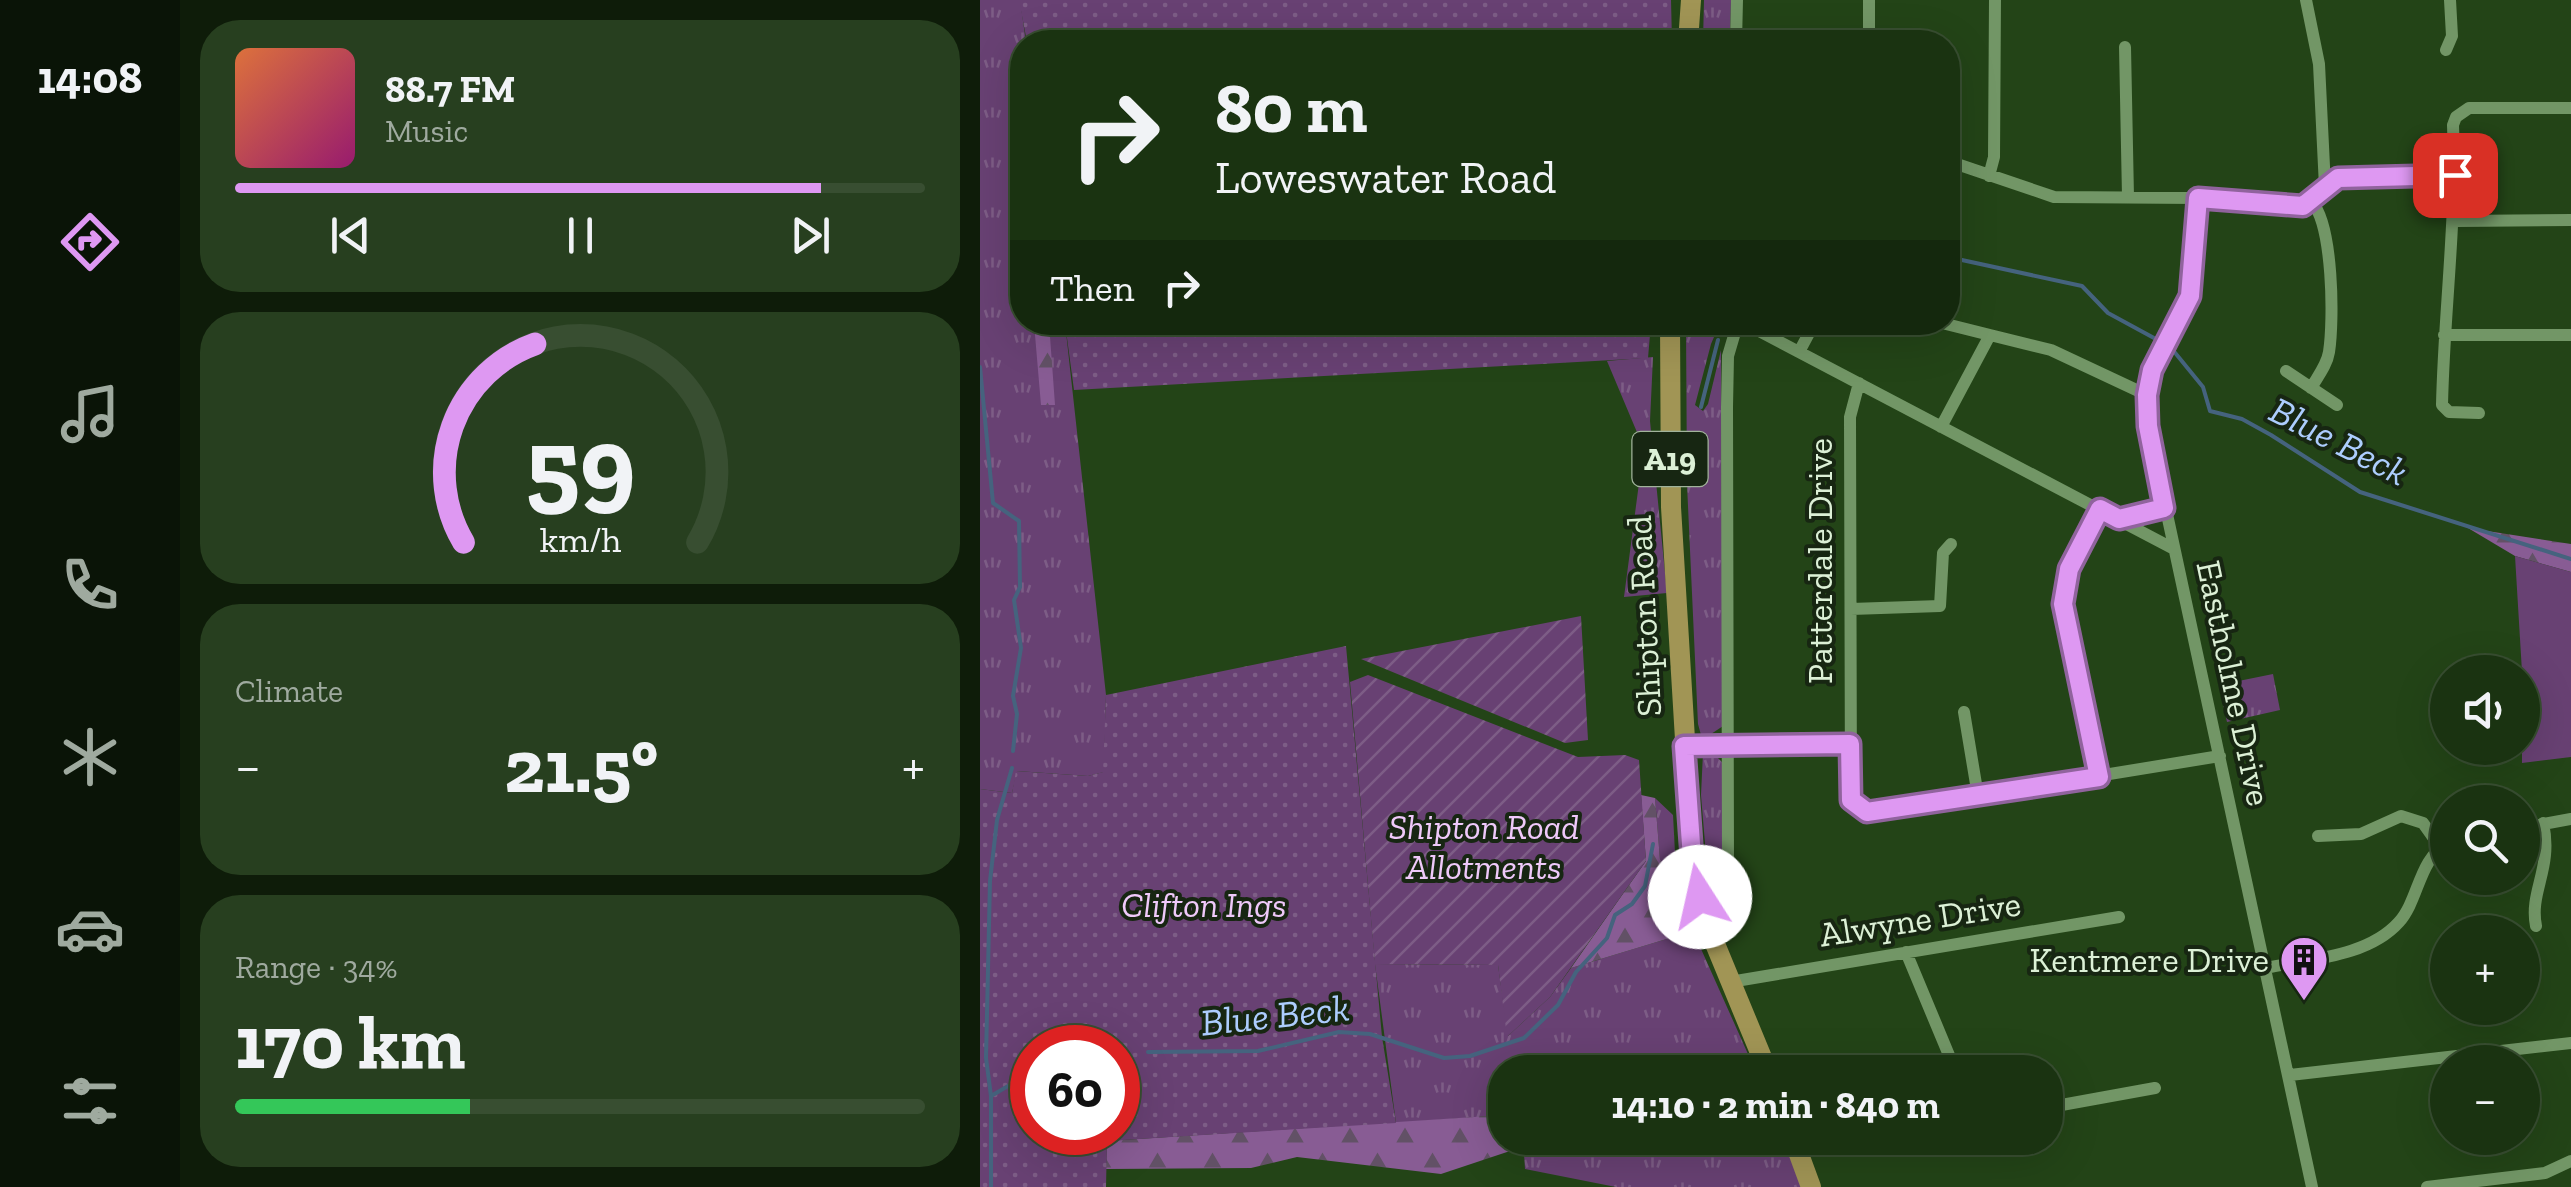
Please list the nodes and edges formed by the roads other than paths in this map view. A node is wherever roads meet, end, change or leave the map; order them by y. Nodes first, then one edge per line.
1 (1691, 0) edge
2 (1737, 0) edge
3 (1869, 0) edge
4 (1995, 0) edge
5 (2306, 0) edge
6 (2450, 0) edge
7 (1689, 30) edge
8 (1736, 30) edge
9 (1869, 30) edge
10 (2125, 47) dead end
11 (2446, 50) dead end
12 (2571, 108) edge
13 (1960, 165) edge
14 (2455, 175) junction
15 (1989, 176) junction
16 (2325, 186) junction
17 (2128, 198) junction
18 (2198, 198) junction
19 (2312, 202) junction
20 (2571, 220) edge
21 (2456, 221) junction
22 (1960, 328) edge
23 (1670, 335) edge
24 (1735, 335) edge
25 (1766, 335) edge
26 (1808, 335) edge
27 (1990, 335) junction
28 (2571, 335) edge
29 (2444, 336) junction
30 (1799, 352) junction
31 (2286, 371) dead end
32 (1860, 383) junction
33 (2311, 388) junction
34 (2147, 395) junction
35 (2338, 405) dead end
36 (2480, 412) dead end
37 (1941, 428) junction
38 (2164, 508) junction
39 (2100, 509) junction
40 (2119, 519) junction
41 (1943, 548) dead end
42 (2174, 549) junction
43 (1851, 609) junction
44 (1964, 712) dead end
45 (1729, 743) junction
46 (1850, 744) junction
47 (1684, 746) junction
48 (2220, 756) junction
49 (2099, 777) junction
50 (1978, 796) junction
51 (2571, 819) edge
52 (2543, 823) junction
53 (2540, 824) edge
54 (2325, 831) dead end
55 (2430, 831) edge
56 (2430, 861) edge
57 (1728, 864) dead end
58 (2531, 915) edge
59 (2120, 917) dead end
60 (1906, 952) junction
61 (2266, 968) junction
62 (1730, 982) junction
63 (2571, 1043) edge
64 (1761, 1055) edge
65 (1949, 1055) edge
66 (2290, 1076) junction
67 (2155, 1088) dead end
68 (2063, 1105) edge
69 (1800, 1155) edge
70 (2571, 1161) edge
71 (1811, 1187) edge
72 (2312, 1187) edge
73 (2427, 1187) edge

1 - 7 main road
2 - 8 street
3 - 9 street
4 - 15 street
5 - 16 street
6 - 11 street
10 - 17 street
12 - 14 street
13 - 15 street
14 - 16 street
14 - 21 street
15 - 17 street
16 - 19 street
17 - 18 street
18 - 19 street
18 - 34 street, Eastholme Drive
19 - 33 street
20 - 21 street
21 - 29 street
22 - 27 street
23 - 47 main road, Shipton Road / A19
24 - 45 street
25 - 30 street
26 - 30 street
27 - 34 street
27 - 37 street
28 - 29 street
29 - 36 street
30 - 32 street
31 - 33 street
32 - 37 street
32 - 43 street, Patterdale Drive
33 - 35 street
34 - 38 street, Eastholme Drive
37 - 39 street
38 - 40 street
38 - 42 street, Eastholme Drive
39 - 40 street
39 - 49 street
40 - 42 street
41 - 43 street
42 - 48 street, Eastholme Drive
43 - 46 street, Patterdale Drive
44 - 50 street
45 - 46 street
45 - 47 street
45 - 57 street
46 - 50 street, Patterdale Drive
47 - 62 main road, Shipton Road / A19
48 - 49 street
48 - 61 street, Eastholme Drive
49 - 50 street
51 - 52 street
52 - 53 street
52 - 58 street
54 - 55 street
56 - 61 street
59 - 60 street, Alwyne Drive
60 - 62 street, Alwyne Drive
60 - 65 street
61 - 66 street, Eastholme Drive
62 - 64 main road, Shipton Road / A19
63 - 66 street
66 - 72 street, Eastholme Drive
67 - 68 street
69 - 71 main road
70 - 73 street

